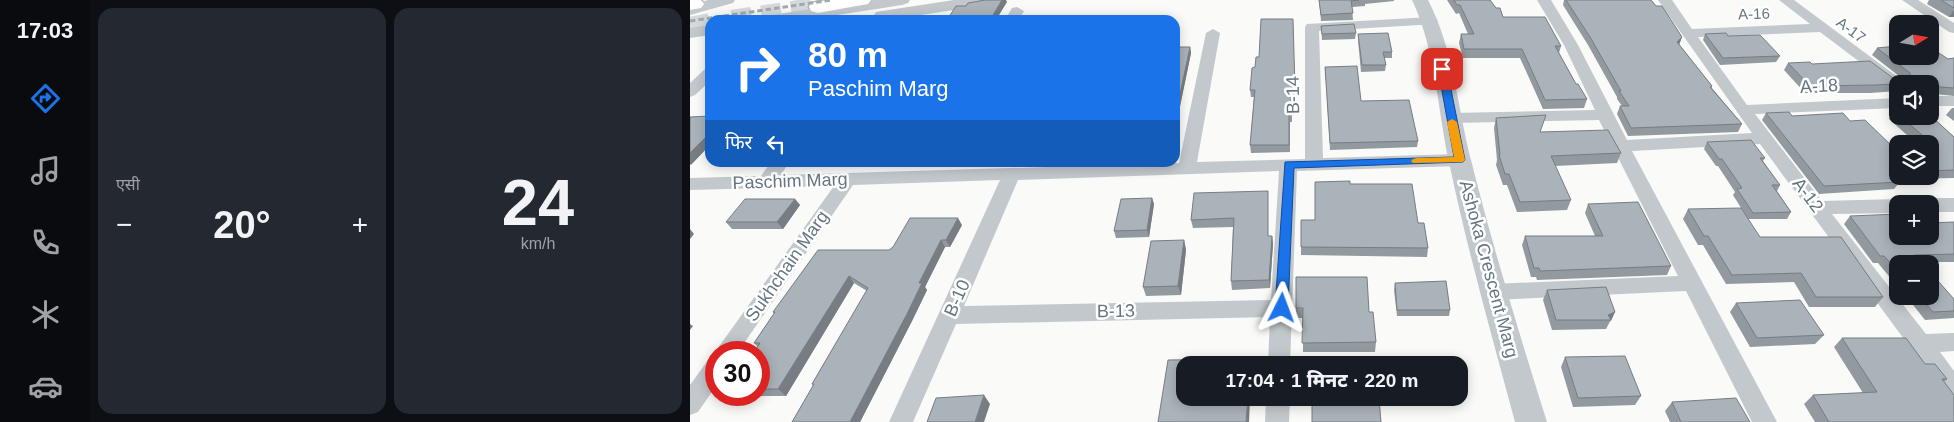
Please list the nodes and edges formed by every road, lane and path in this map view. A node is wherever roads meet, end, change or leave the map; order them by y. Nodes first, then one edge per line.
1 (726, 0) edge
2 (862, 0) edge
3 (902, 0) edge
4 (986, 0) edge
5 (1420, 0) edge
6 (1544, 0) edge
7 (1665, 0) edge
8 (1786, 0) edge
9 (1909, 0) edge
10 (691, 6) edge
11 (818, 7) tunnel mouth
12 (804, 15) tunnel mouth
13 (892, 15) edge
14 (1431, 22) junction
15 (1821, 28) junction
16 (690, 29) edge
17 (705, 29) edge
18 (1954, 29) edge
19 (705, 30) edge
20 (690, 33) edge
21 (1213, 33) dead end
22 (1688, 33) junction
23 (705, 45) edge
24 (690, 47) edge
25 (705, 77) edge
26 (1889, 77) edge
27 (690, 92) edge
28 (1939, 101) edge
29 (1954, 101) edge
30 (1889, 103) edge
31 (1743, 110) junction
32 (1605, 115) junction
33 (1451, 118) junction
34 (1765, 138) junction
35 (1622, 146) junction
36 (1460, 160) junction
37 (1314, 163) junction
38 (1288, 164) junction
39 (777, 167) edge
40 (1064, 168) edge
41 (1187, 168) junction
42 (931, 169) edge
43 (1012, 174) junction
44 (848, 180) junction
45 (766, 182) junction
46 (690, 184) edge
47 (1939, 205) edge
48 (1954, 205) edge
49 (1889, 206) edge
50 (1817, 208) junction
51 (1694, 283) junction
52 (1493, 292) junction
53 (1282, 308) junction
54 (950, 315) junction
55 (734, 341) edge
56 (1954, 342) edge
57 (1920, 344) junction
58 (1279, 356) edge
59 (705, 383) edge
60 (1954, 389) edge
61 (690, 404) edge
62 (1278, 406) edge
63 (902, 422) edge
64 (1277, 422) edge
65 (1531, 422) edge
66 (1765, 422) edge

1 - 10 street
2 - 11 main road
3 - 12 street
4 - 13 street
5 - 14 street, Ashoka Crescent Marg
6 - 32 street
7 - 22 street, A-12
8 - 15 street, A-17
9 - 18 street
14 - 33 street, Ashoka Crescent Marg
14 - 37 street, B-14
15 - 22 street, A-16
15 - 26 street, A-17
16 - 17 street
19 - 20 street
21 - 41 street
22 - 31 street, A-12
23 - 24 street
25 - 27 street
28 - 29 street
30 - 31 street, A-18
31 - 34 street, A-12
32 - 33 street
32 - 35 street
33 - 36 street, Ashoka Crescent Marg
34 - 35 street
34 - 50 street, A-12
35 - 51 street
36 - 37 street, Paschim Marg
36 - 52 street, Ashoka Crescent Marg
37 - 38 street, Paschim Marg
38 - 41 street, Paschim Marg
38 - 53 street
39 - 45 street
40 - 41 street, Paschim Marg
40 - 43 street, Paschim Marg
42 - 43 street, Paschim Marg
42 - 44 street, Paschim Marg
43 - 54 street, B-10
44 - 45 street, Paschim Marg
44 - 55 street, Sukhchain Marg
45 - 46 street, Paschim Marg
47 - 48 street
49 - 50 street
50 - 57 street, A-12
51 - 52 street
51 - 66 street
52 - 65 street, Ashoka Crescent Marg
53 - 54 street, B-13
53 - 58 street
54 - 63 street, B-10
56 - 57 street
57 - 60 street, A-12
59 - 61 street
62 - 64 street

